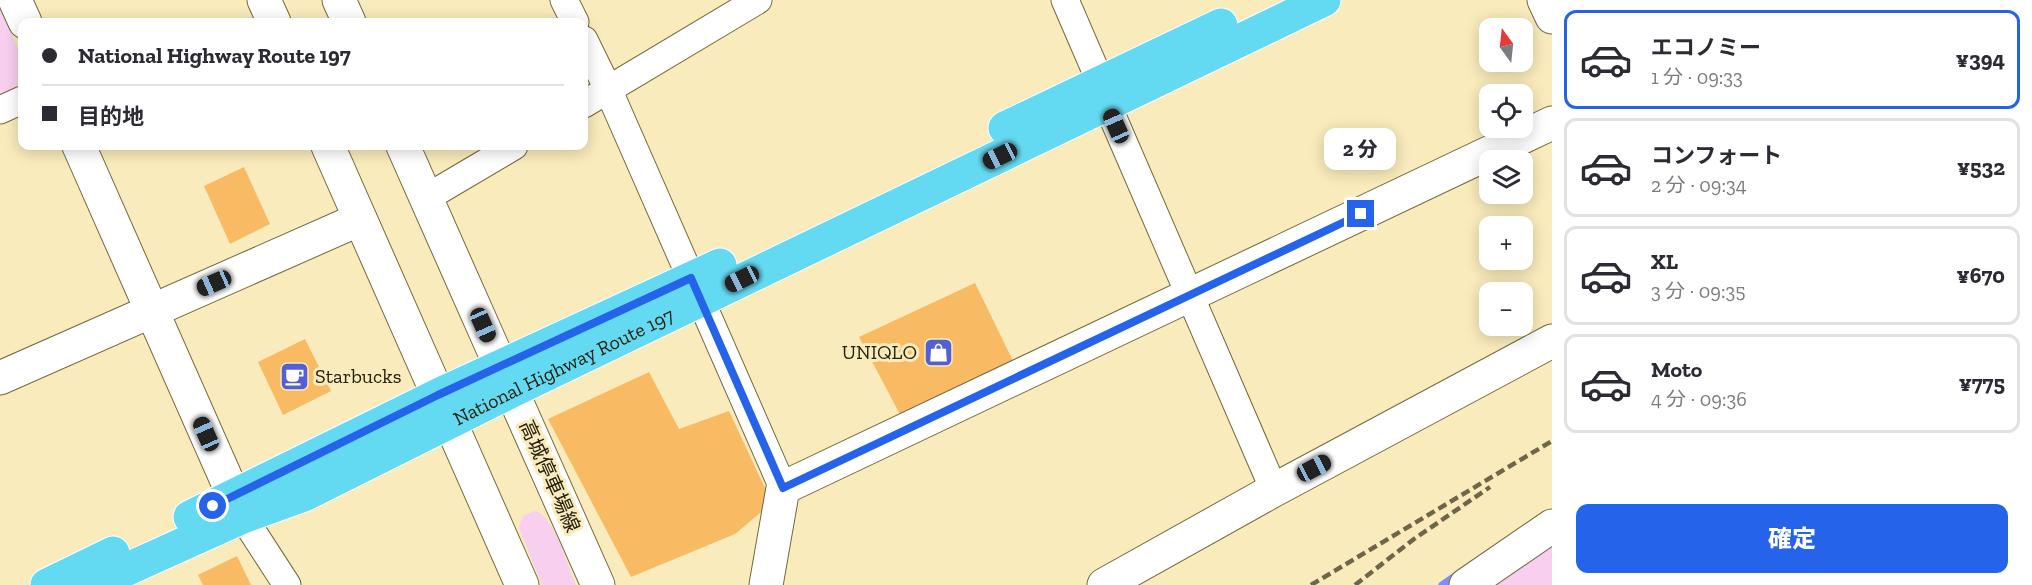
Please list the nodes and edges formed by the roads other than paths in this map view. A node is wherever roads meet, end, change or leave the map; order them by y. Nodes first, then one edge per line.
1 (15, 0) edge
2 (264, 0) edge
3 (339, 0) edge
4 (564, 0) edge
5 (758, 0) edge
6 (1065, 0) edge
7 (1274, 0) edge
8 (1324, 0) edge
9 (1544, 0) edge
10 (1552, 17) edge
11 (23, 18) edge
12 (272, 18) edge
13 (347, 18) edge
14 (573, 18) edge
15 (588, 48) edge
16 (608, 89) junction
17 (1104, 93) junction
18 (18, 102) edge
19 (588, 102) edge
20 (0, 110) edge
21 (1552, 123) edge
22 (81, 150) edge
23 (330, 150) edge
24 (405, 150) edge
25 (507, 150) edge
26 (426, 198) junction
27 (360, 219) junction
28 (695, 289) junction
29 (1191, 294) junction
30 (152, 311) junction
31 (1552, 341) edge
32 (0, 378) edge
33 (507, 379) junction
34 (444, 409) junction
35 (783, 488) junction
36 (1274, 489) junction
37 (238, 506) junction
38 (1552, 526) edge
39 (47, 585) edge
40 (92, 585) edge
41 (287, 585) edge
42 (522, 585) edge
43 (598, 585) edge
44 (766, 585) edge
45 (1104, 585) edge
46 (1468, 585) edge

1 - 11 street
2 - 12 street
3 - 13 street
4 - 14 street
5 - 16 street
6 - 17 street
7 - 17 highway, National Highway Route 197
8 - 17 highway, National Highway Route 197
9 - 10 street
15 - 16 street
16 - 19 street
16 - 28 street
17 - 28 highway, National Highway Route 197
17 - 29 street
18 - 20 street
21 - 29 street
22 - 30 street
23 - 27 street
24 - 26 street, 高城停車場線
25 - 26 street
26 - 33 street, 高城停車場線
27 - 30 street
27 - 34 street
28 - 33 highway, National Highway Route 197
28 - 35 street
29 - 35 street
29 - 36 street
30 - 32 street
30 - 37 street
31 - 36 street
33 - 34 highway, National Highway Route 197
33 - 43 street, 高城停車場線
34 - 37 highway, National Highway Route 197
34 - 42 street
35 - 44 street
36 - 45 street
37 - 39 highway, National Highway Route 197
37 - 40 highway, National Highway Route 197
37 - 41 street
38 - 46 street

